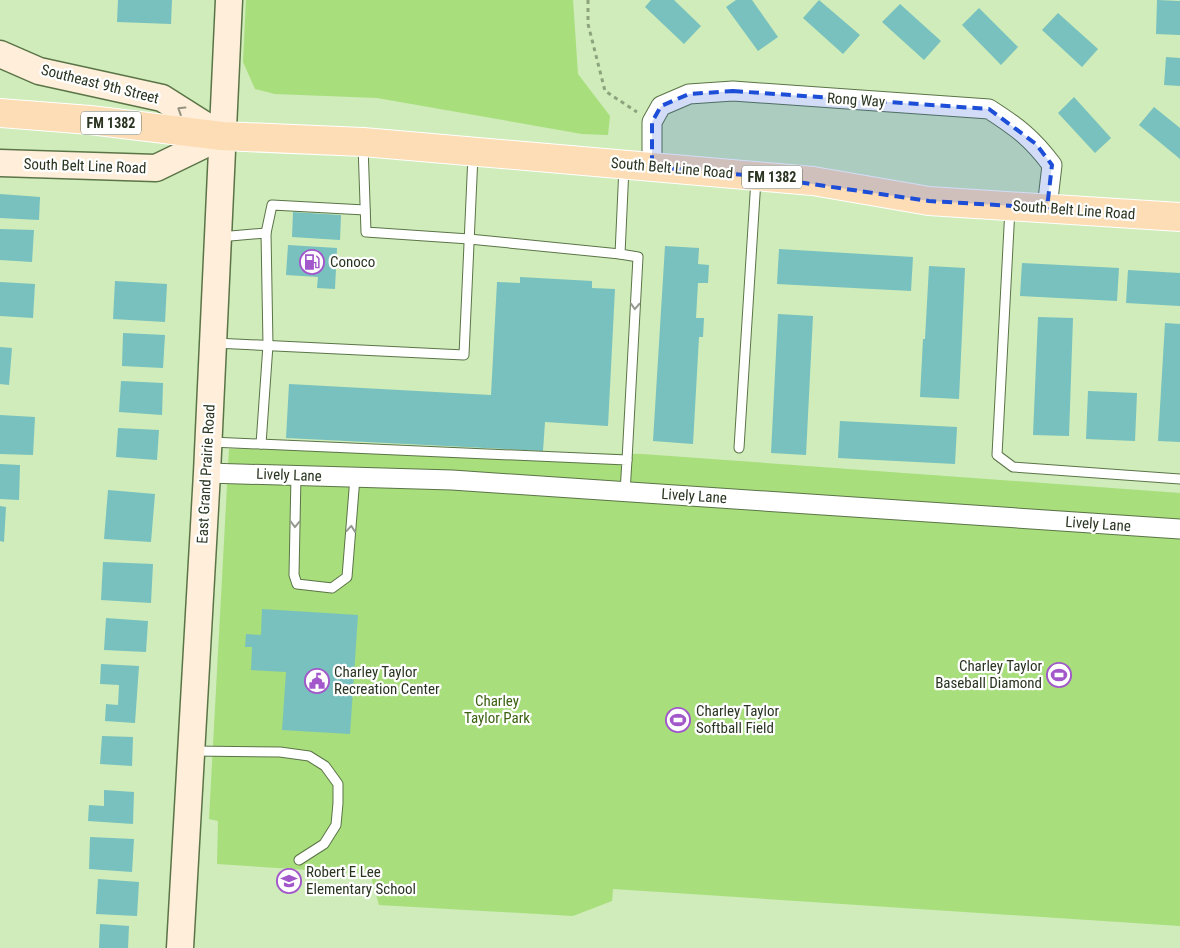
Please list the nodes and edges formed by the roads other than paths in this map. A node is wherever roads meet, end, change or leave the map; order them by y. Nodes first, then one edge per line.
1 (228, 0) edge
2 (0, 54) edge
3 (0, 113) edge
4 (222, 136) junction
5 (363, 142) junction
6 (473, 152) junction
7 (0, 163) edge
8 (624, 164) junction
9 (652, 167) junction
10 (756, 176) junction
11 (1010, 205) junction
12 (1047, 208) junction
13 (365, 210) junction
14 (1180, 217) edge
15 (266, 233) junction
16 (217, 237) junction
17 (469, 239) junction
18 (620, 254) junction
19 (212, 342) junction
20 (268, 345) junction
21 (208, 442) junction
22 (261, 444) junction
23 (739, 448) dead end
24 (627, 460) junction
25 (207, 473) junction
26 (296, 476) junction
27 (355, 478) junction
28 (1180, 478) edge
29 (625, 492) junction
30 (1180, 529) edge
31 (192, 751) junction
32 (299, 860) dead end
33 (180, 948) edge

1 - 4 street, East Grand Prairie Road
4 -> 2 street, Southeast 9th Street
3 - 4 main road, South Belt Line Road / FM 1382
4 - 5 main road, South Belt Line Road / FM 1382
4 - 7 street, South Belt Line Road / FM 1382
4 - 16 street, East Grand Prairie Road
5 - 6 main road, South Belt Line Road / FM 1382
5 - 13 lane
6 - 8 main road, South Belt Line Road / FM 1382
6 - 17 lane
8 - 9 main road, South Belt Line Road / FM 1382
8 - 18 lane
9 - 10 main road, South Belt Line Road / FM 1382
9 - 12 street, Rong Way
10 - 11 main road, South Belt Line Road / FM 1382
10 - 23 lane
11 - 12 main road, South Belt Line Road / FM 1382
11 - 28 lane
12 - 14 main road, South Belt Line Road / FM 1382
13 - 15 lane
13 - 17 lane
15 - 16 lane
15 - 20 lane
16 - 19 street, East Grand Prairie Road
17 - 18 lane
17 - 20 lane
18 -> 24 lane
19 - 20 lane
19 - 21 street, East Grand Prairie Road
20 - 22 lane
21 - 22 lane
21 - 25 street, East Grand Prairie Road
22 - 24 lane
24 - 29 lane
25 - 26 street, Lively Lane
25 - 31 street, East Grand Prairie Road
26 - 27 street, Lively Lane
26 -> 27 lane
27 - 29 street, Lively Lane
29 - 30 street, Lively Lane
31 - 32 lane
31 - 33 street, East Grand Prairie Road

